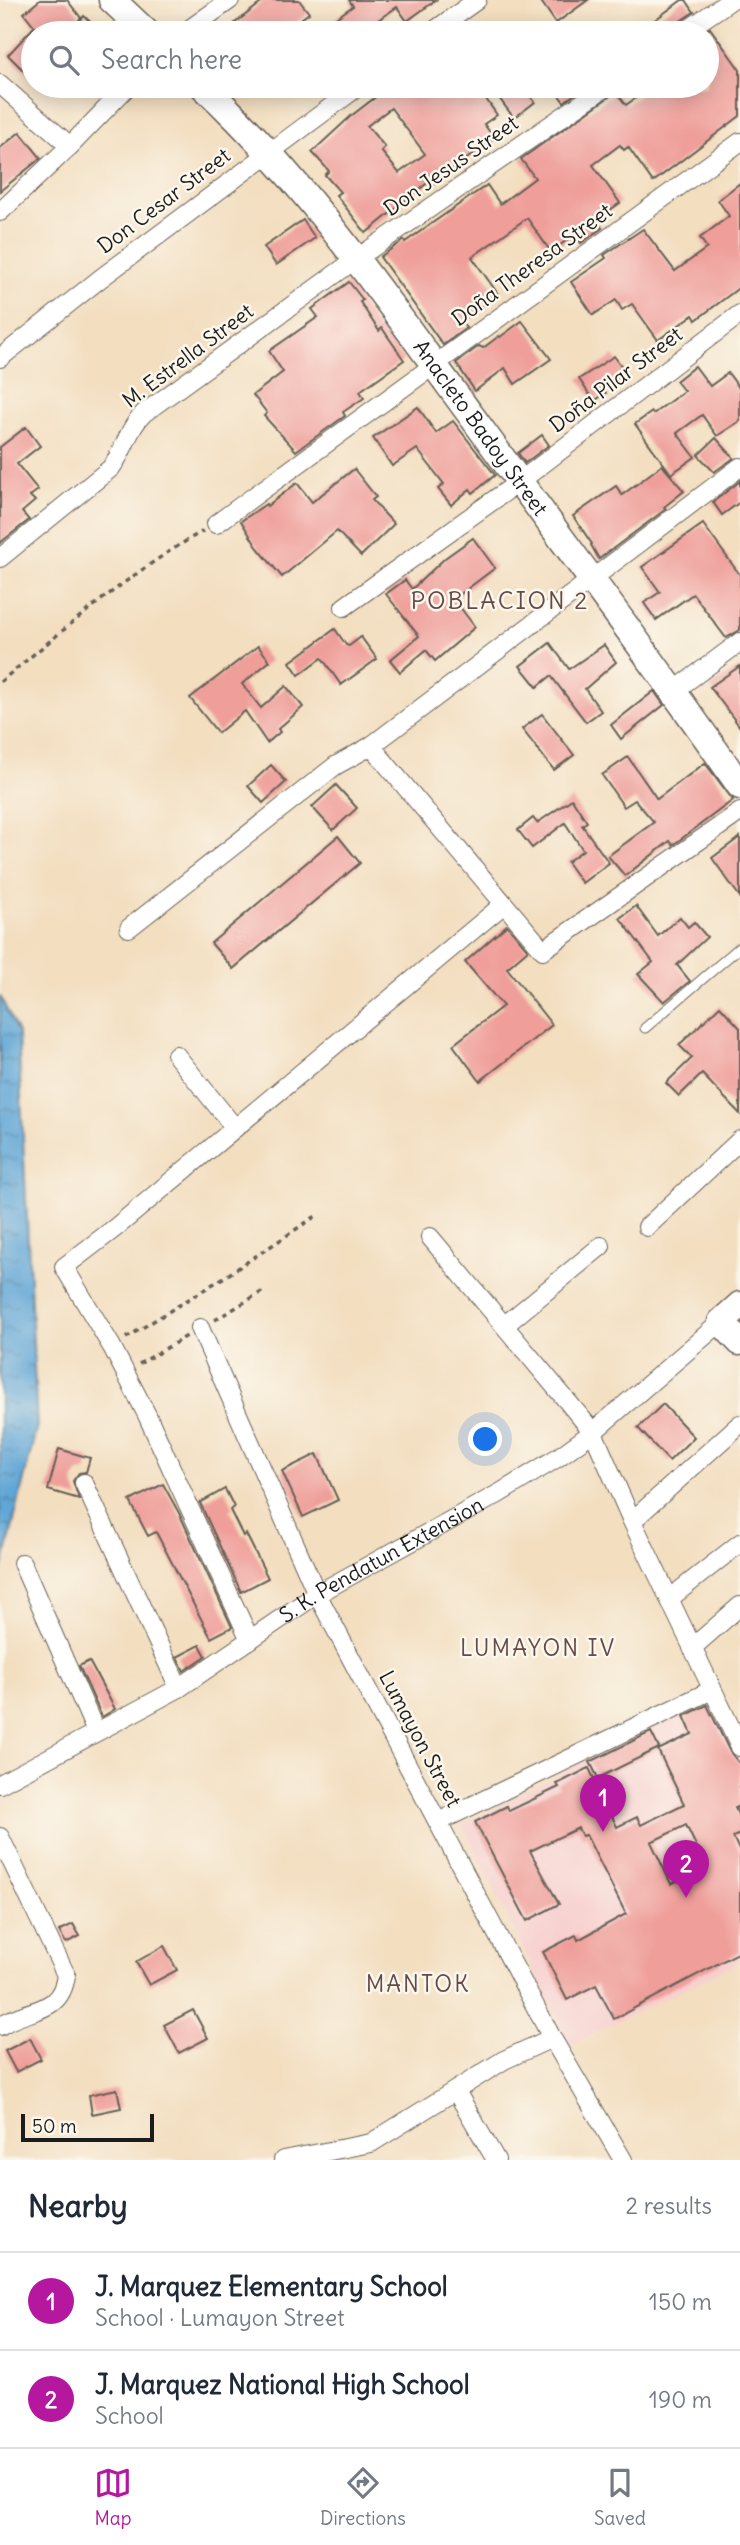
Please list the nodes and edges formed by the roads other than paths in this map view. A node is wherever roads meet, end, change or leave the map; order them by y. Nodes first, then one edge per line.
1 (112, 0) edge
2 (230, 0) edge
3 (477, 0) edge
4 (733, 0) edge
5 (740, 6) edge
6 (134, 21) edge
7 (201, 21) edge
8 (448, 21) edge
9 (701, 21) edge
10 (0, 84) edge
11 (116, 98) edge
12 (215, 98) edge
13 (342, 98) edge
14 (590, 98) edge
15 (740, 142) edge
16 (70, 146) junction
17 (269, 151) junction
18 (0, 212) edge
19 (356, 259) junction
20 (740, 314) edge
21 (0, 358) edge
22 (434, 365) junction
23 (740, 467) edge
24 (519, 482) junction
25 (216, 524) road end
26 (0, 558) edge
27 (592, 579) junction
28 (344, 607) dead end
29 (740, 642) edge
30 (674, 691) junction
31 (371, 746) junction
32 (740, 786) edge
33 (740, 812) edge
34 (504, 904) junction
35 (129, 928) dead end
36 (740, 947) edge
37 (645, 1028) dead end
38 (176, 1055) dead end
39 (235, 1128) junction
40 (740, 1140) edge
41 (647, 1227) dead end
42 (430, 1237) dead end
43 (601, 1246) dead end
44 (731, 1314) edge
45 (505, 1325) junction
46 (200, 1328) dead end
47 (740, 1342) edge
48 (740, 1424) edge
49 (593, 1432) junction
50 (84, 1483) dead end
51 (632, 1521) junction
52 (740, 1544) edge
53 (22, 1563) dead end
54 (317, 1594) junction
55 (669, 1599) junction
56 (740, 1606) edge
57 (250, 1640) junction
58 (692, 1648) junction
59 (179, 1688) junction
60 (712, 1690) junction
61 (96, 1732) junction
62 (740, 1746) edge
63 (0, 1784) edge
64 (438, 1822) junction
65 (0, 1837) edge
66 (0, 2026) edge
67 (552, 2038) junction
68 (456, 2091) junction
69 (283, 2160) edge
70 (496, 2160) edge
71 (623, 2160) edge

1 - 6 main road
2 - 7 street
3 - 8 street
4 - 5 street
4 - 9 street
10 - 16 street
11 - 16 street
12 - 17 main road, Anacleto Badoy Street
13 - 17 street, Don Cesar Street
14 - 19 street, Don Jesus Street
15 - 22 street, Doña Theresa Street
16 - 18 street
17 - 19 main road, Anacleto Badoy Street
17 - 21 street, Don Cesar Street
19 - 22 main road, Anacleto Badoy Street
19 - 26 street, M. Estrella Street
20 - 24 street, Doña Pilar Street
22 - 24 main road, Anacleto Badoy Street
22 - 25 street, Doña Theresa Street
23 - 27 street
24 - 27 main road, Anacleto Badoy Street
24 - 28 street, Doña Pilar Street
27 - 30 main road, Anacleto Badoy Street
27 - 31 street
29 - 30 street
30 - 32 main road, Anacleto Badoy Street
31 - 34 street
31 - 35 street
33 - 34 street
34 - 39 street
36 - 37 lane
38 - 39 street
39 - 57 street
40 - 41 street
42 - 45 street
43 - 45 street
44 - 47 main road
44 - 49 street, S. K. Pendatun Extension
45 - 49 street
46 - 54 street, Lumayon Street
48 - 51 street
49 - 51 street
49 - 54 street, S. K. Pendatun Extension
50 - 59 street
51 - 55 street
52 - 55 street
53 - 61 street
54 - 57 street, S. K. Pendatun Extension
54 - 64 street, Lumayon Street
55 - 58 street
56 - 58 street
57 - 59 street, S. K. Pendatun Extension
58 - 60 street
59 - 61 street, S. K. Pendatun Extension
60 - 62 street
60 - 64 street
61 - 63 street, S. K. Pendatun Extension
64 - 67 street, Lumayon Street
65 - 66 street
67 - 68 street
67 - 71 street, Lumayon Street
68 - 69 street
68 - 70 street

